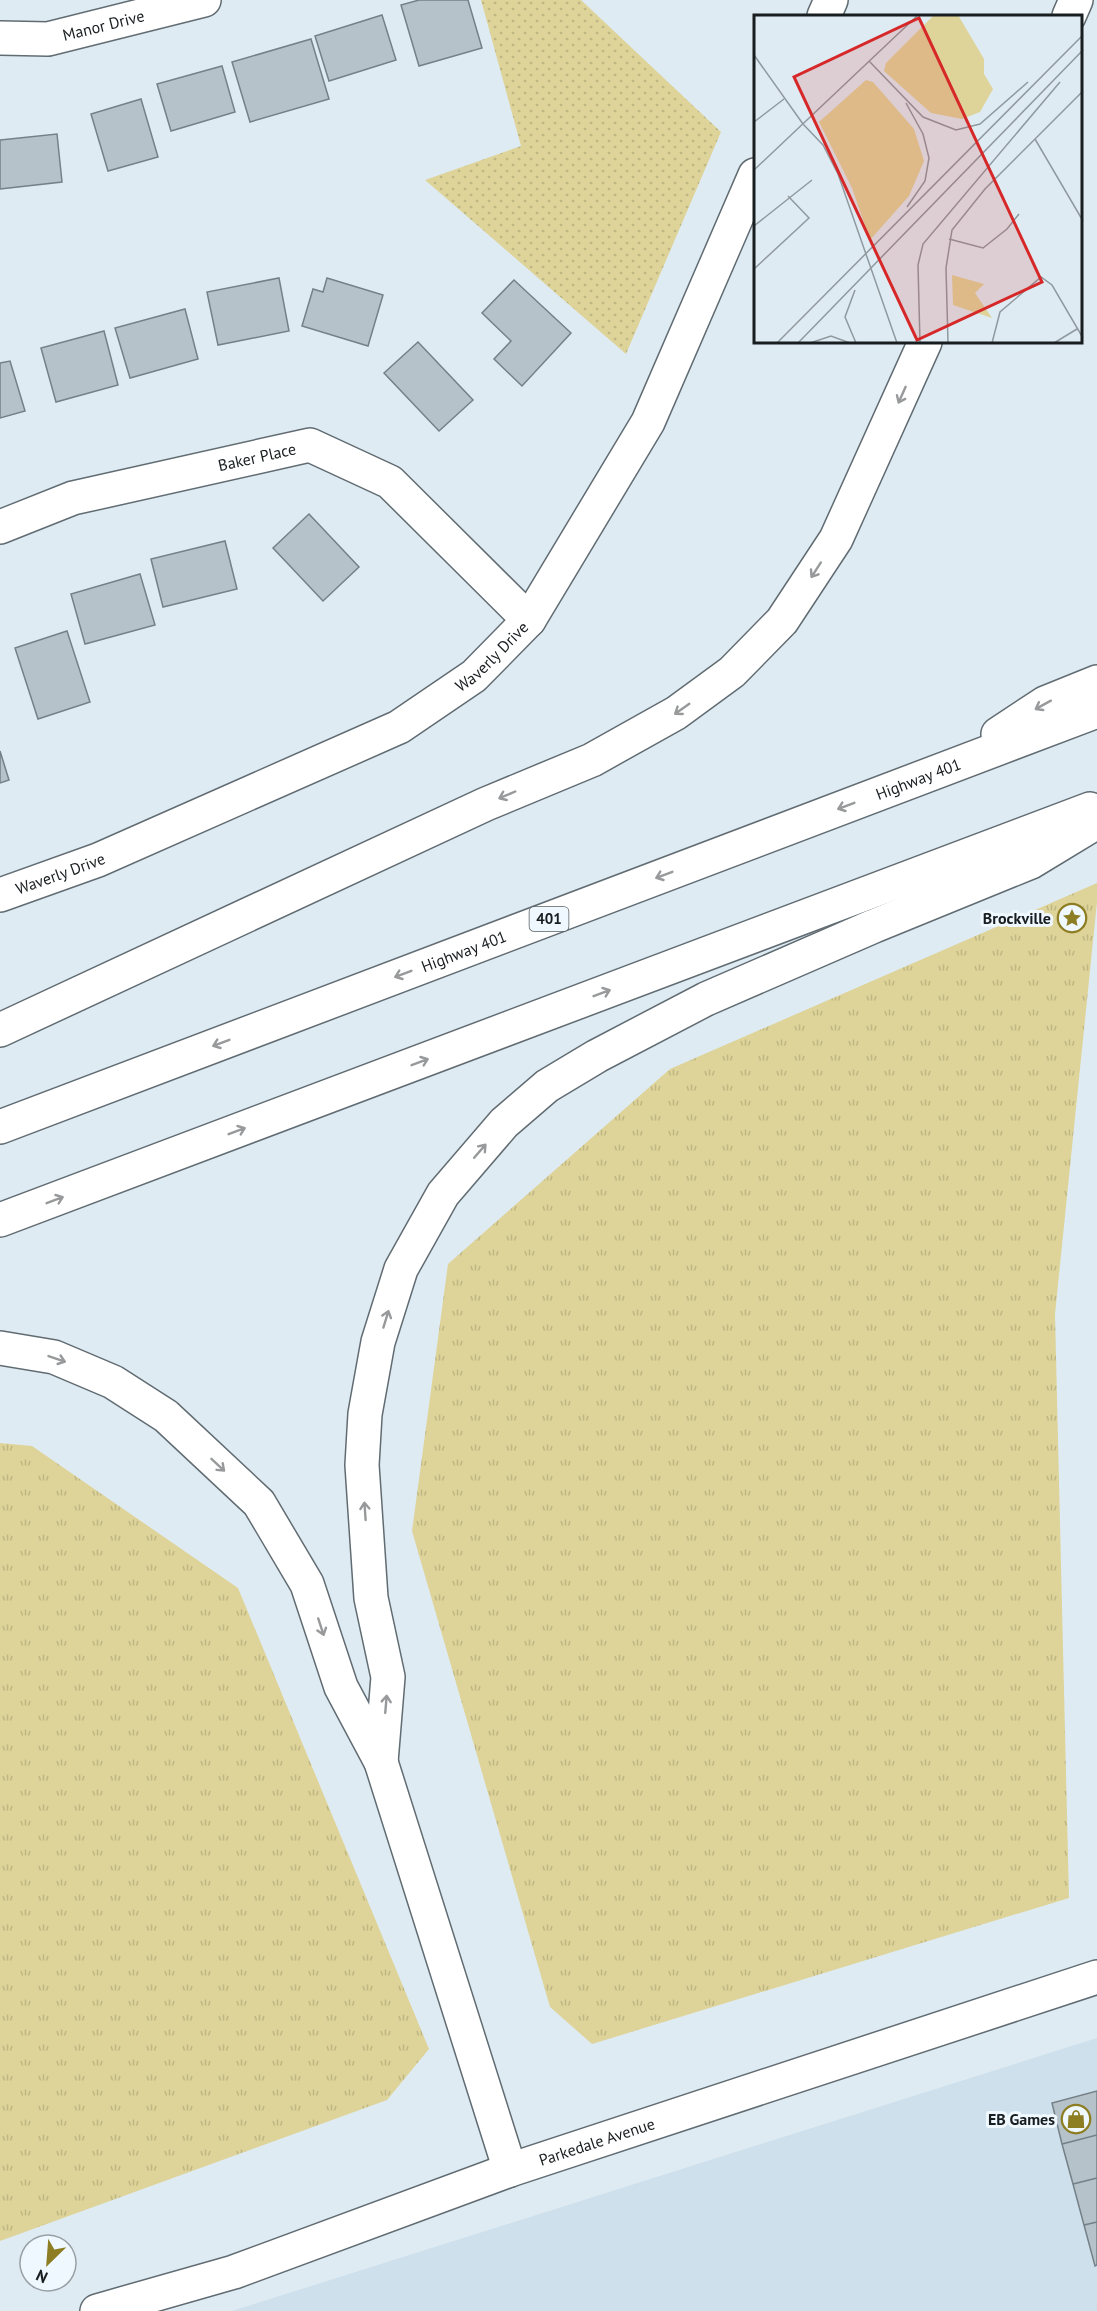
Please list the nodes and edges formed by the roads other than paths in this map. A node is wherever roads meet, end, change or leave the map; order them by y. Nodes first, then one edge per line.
1 (204, 0) edge
2 (831, 0) edge
3 (1076, 0) edge
4 (824, 15) edge
5 (1069, 15) edge
6 (0, 38) edge
7 (754, 177) edge
8 (925, 344) edge
9 (0, 527) edge
10 (529, 620) junction
11 (1097, 682) edge
12 (1097, 711) edge
13 (949, 767) junction
14 (1097, 806) edge
15 (1097, 822) edge
16 (0, 896) edge
17 (0, 1030) edge
18 (0, 1127) edge
19 (0, 1220) edge
20 (0, 1348) edge
21 (381, 1762) junction
22 (1097, 1977) edge
23 (510, 2170) junction
24 (97, 2311) edge

1 - 6 main road, Manor Drive
2 - 4 main road
3 - 5 main road
7 - 10 main road, Waverly Drive
8 -> 17 main road
9 - 10 main road, Baker Place
10 - 16 main road, Waverly Drive
11 -> 13 main road
12 - 13 main road, Highway 401 / 401
13 -> 18 main road, Highway 401 / 401
19 -> 14 main road
21 -> 15 main road
20 -> 21 main road
21 - 23 main road
22 - 23 main road, Parkedale Avenue
23 - 24 main road, Parkedale Avenue

